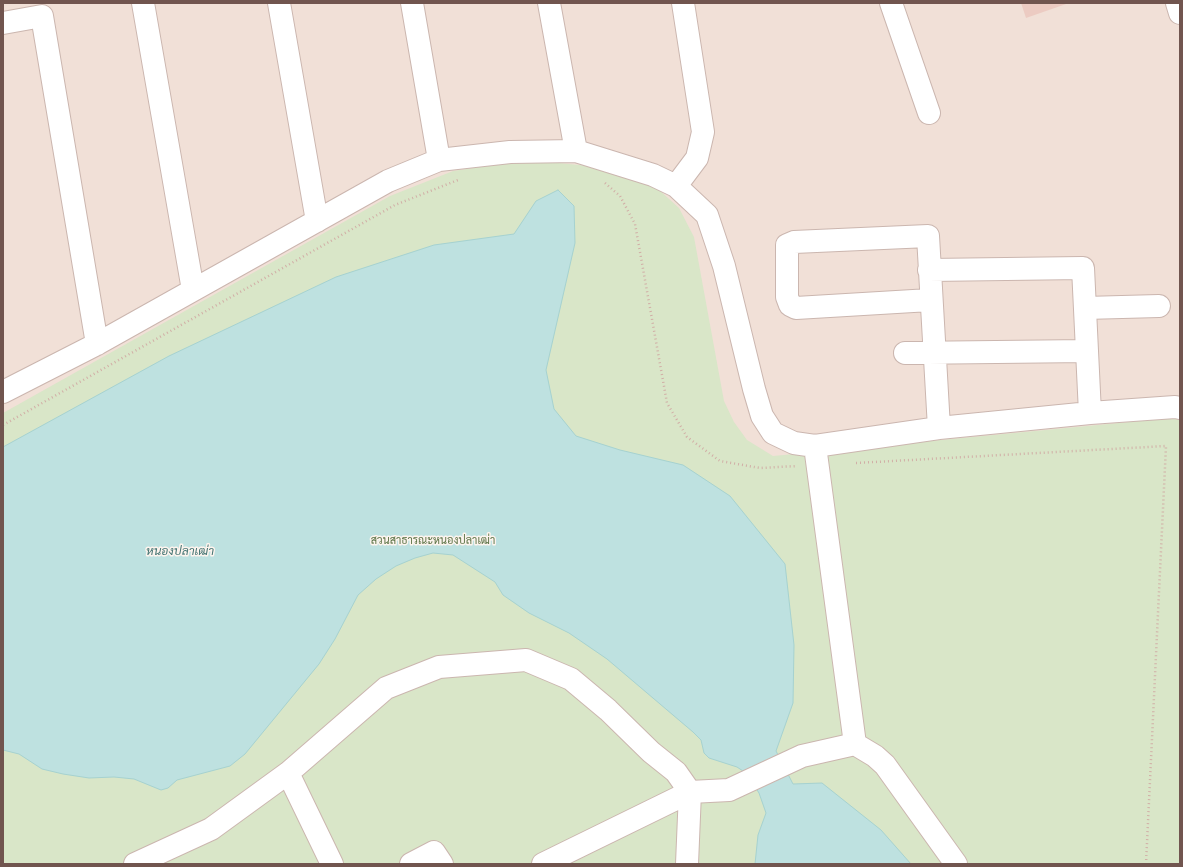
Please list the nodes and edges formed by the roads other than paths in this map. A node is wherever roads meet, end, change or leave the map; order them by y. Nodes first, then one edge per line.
1 (143, 3) edge
2 (279, 3) edge
3 (412, 3) edge
4 (549, 3) edge
5 (683, 3) edge
6 (891, 3) edge
7 (1177, 3) edge
8 (1180, 13) edge
9 (3, 23) edge
10 (929, 114) dead end
11 (576, 151) junction
12 (439, 160) junction
13 (676, 186) junction
14 (317, 221) junction
15 (929, 270) junction
16 (193, 290) junction
17 (930, 300) junction
18 (1159, 306) dead end
19 (1085, 308) junction
20 (97, 344) junction
21 (1087, 351) junction
22 (934, 352) junction
23 (905, 353) dead end
24 (3, 392) edge
25 (1180, 408) edge
26 (1090, 413) junction
27 (939, 428) junction
28 (815, 455) junction
29 (854, 744) junction
30 (288, 774) junction
31 (690, 792) junction
32 (135, 864) edge
33 (332, 864) edge
34 (411, 864) edge
35 (442, 864) edge
36 (543, 864) edge
37 (686, 864) edge
38 (956, 864) edge

1 - 16 street
2 - 14 street
3 - 12 street
4 - 11 street
5 - 13 street
6 - 10 street
7 - 8 street
9 - 20 street
11 - 12 street
11 - 13 street
12 - 14 street
13 - 28 street
14 - 16 street
15 - 17 street
15 - 17 street
15 - 19 street
16 - 20 street
17 - 22 street
18 - 19 street
19 - 21 street
20 - 24 street
21 - 22 street
21 - 26 street
22 - 23 street
22 - 27 street
25 - 26 street
26 - 27 street
27 - 28 street
28 - 29 street
29 - 31 street
29 - 38 street
30 - 31 street
30 - 32 street
30 - 33 street
31 - 36 street
31 - 37 street
34 - 35 street

